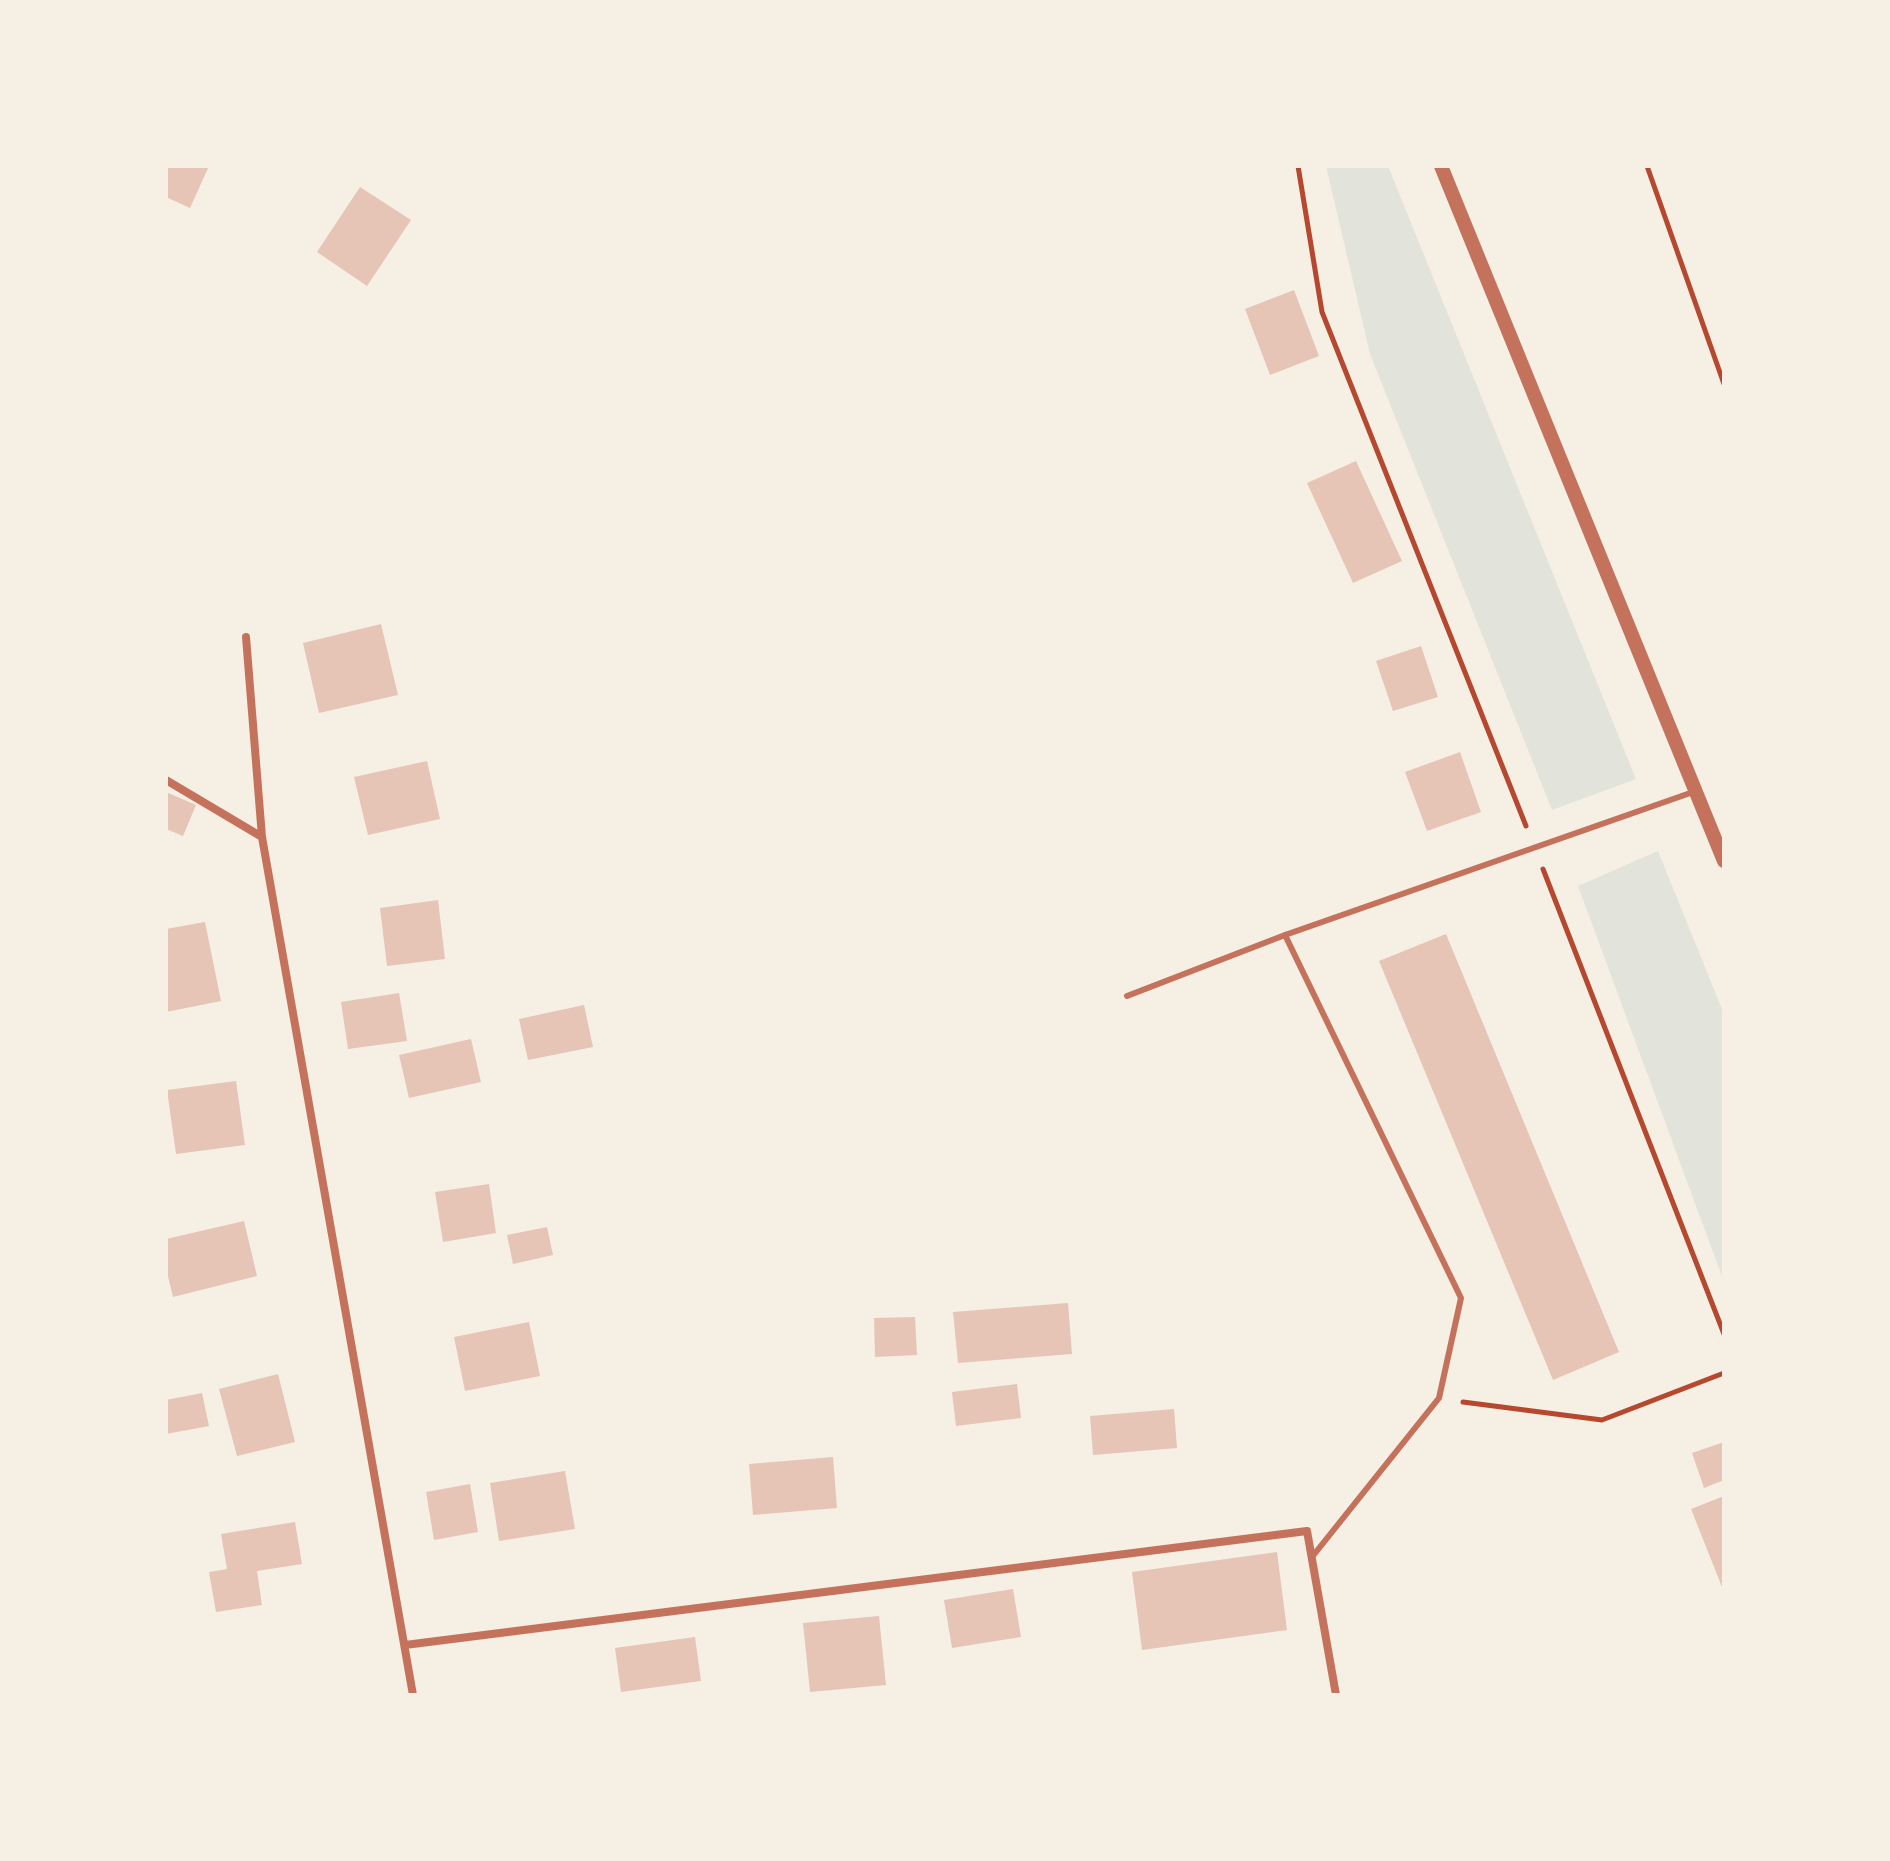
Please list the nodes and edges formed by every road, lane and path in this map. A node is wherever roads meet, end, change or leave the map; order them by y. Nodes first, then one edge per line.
1 (1298, 166) edge
2 (1441, 166) edge
3 (1647, 166) edge
4 (1724, 384) edge
5 (246, 637) dead end
6 (166, 780) edge
7 (1696, 791) junction
8 (262, 837) junction
9 (1535, 849) junction
10 (1724, 861) edge
11 (1285, 935) junction
12 (1127, 996) dead end
13 (1724, 1334) edge
14 (1724, 1373) edge
15 (1439, 1398) junction
16 (1312, 1557) junction
17 (405, 1645) junction
18 (413, 1695) edge
19 (1336, 1695) edge

1 - 9 path
2 - 7 street
3 - 4 path
5 - 8 street
6 - 8 street
7 - 9 lane
7 - 10 street
8 - 17 street
9 - 11 lane
9 - 13 path
11 - 12 lane
11 - 15 lane
14 - 15 path
15 - 16 lane
16 - 17 street
16 - 19 street
17 - 18 street

